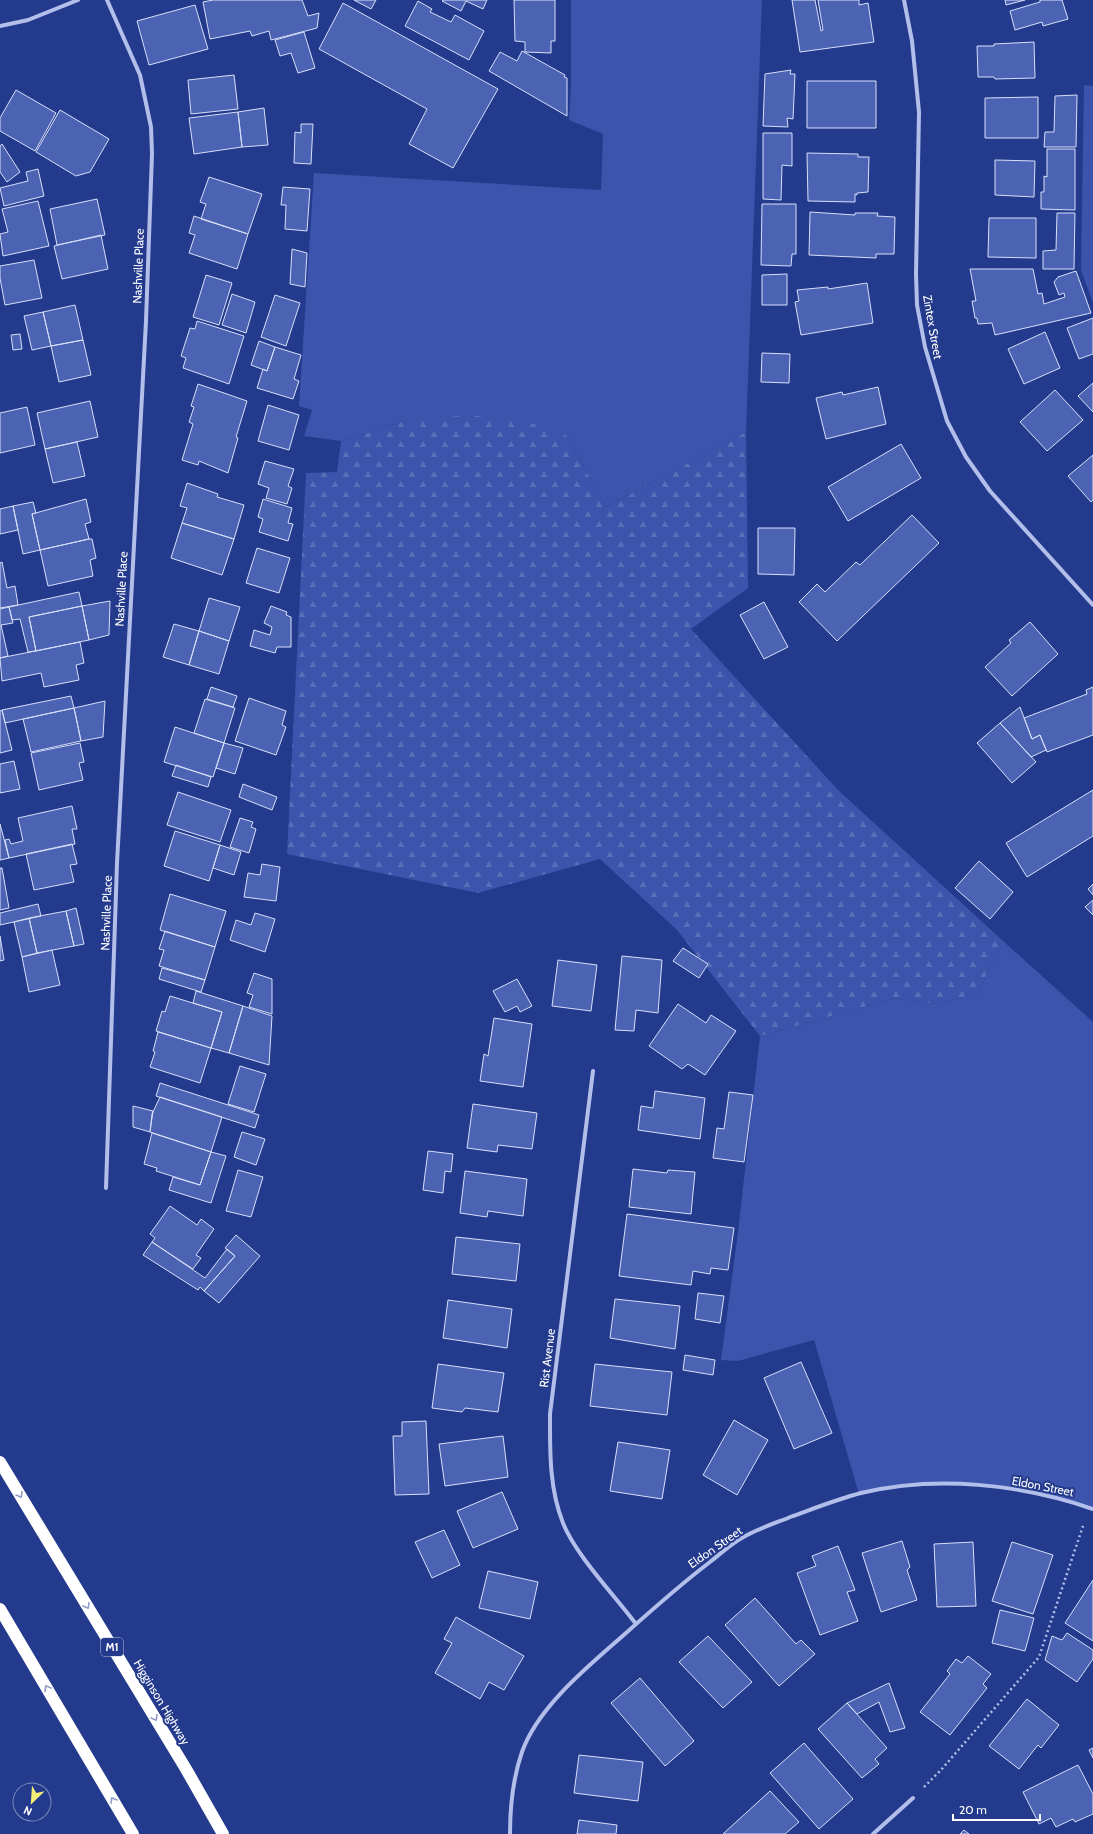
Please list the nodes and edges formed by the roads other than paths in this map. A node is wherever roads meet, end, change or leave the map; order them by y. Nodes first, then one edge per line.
1 (78, 0) edge
2 (107, 0) edge
3 (904, 0) edge
4 (0, 26) edge
5 (1093, 605) edge
6 (593, 1071) dead end
7 (106, 1188) dead end
8 (0, 1462) edge
9 (1091, 1508) edge
10 (0, 1609) edge
11 (636, 1624) junction
12 (913, 1798) road end
13 (133, 1834) edge
14 (223, 1834) edge
15 (510, 1834) edge
16 (873, 1834) edge

1 - 4 street
2 - 7 street, Nashville Place
3 - 5 street, Zintex Street
6 - 11 street, Rist Avenue
8 -> 14 highway, Higginson Highway / M1
9 - 11 street, Eldon Street
13 -> 10 highway
11 - 15 street, Eldon Street
12 - 16 street

